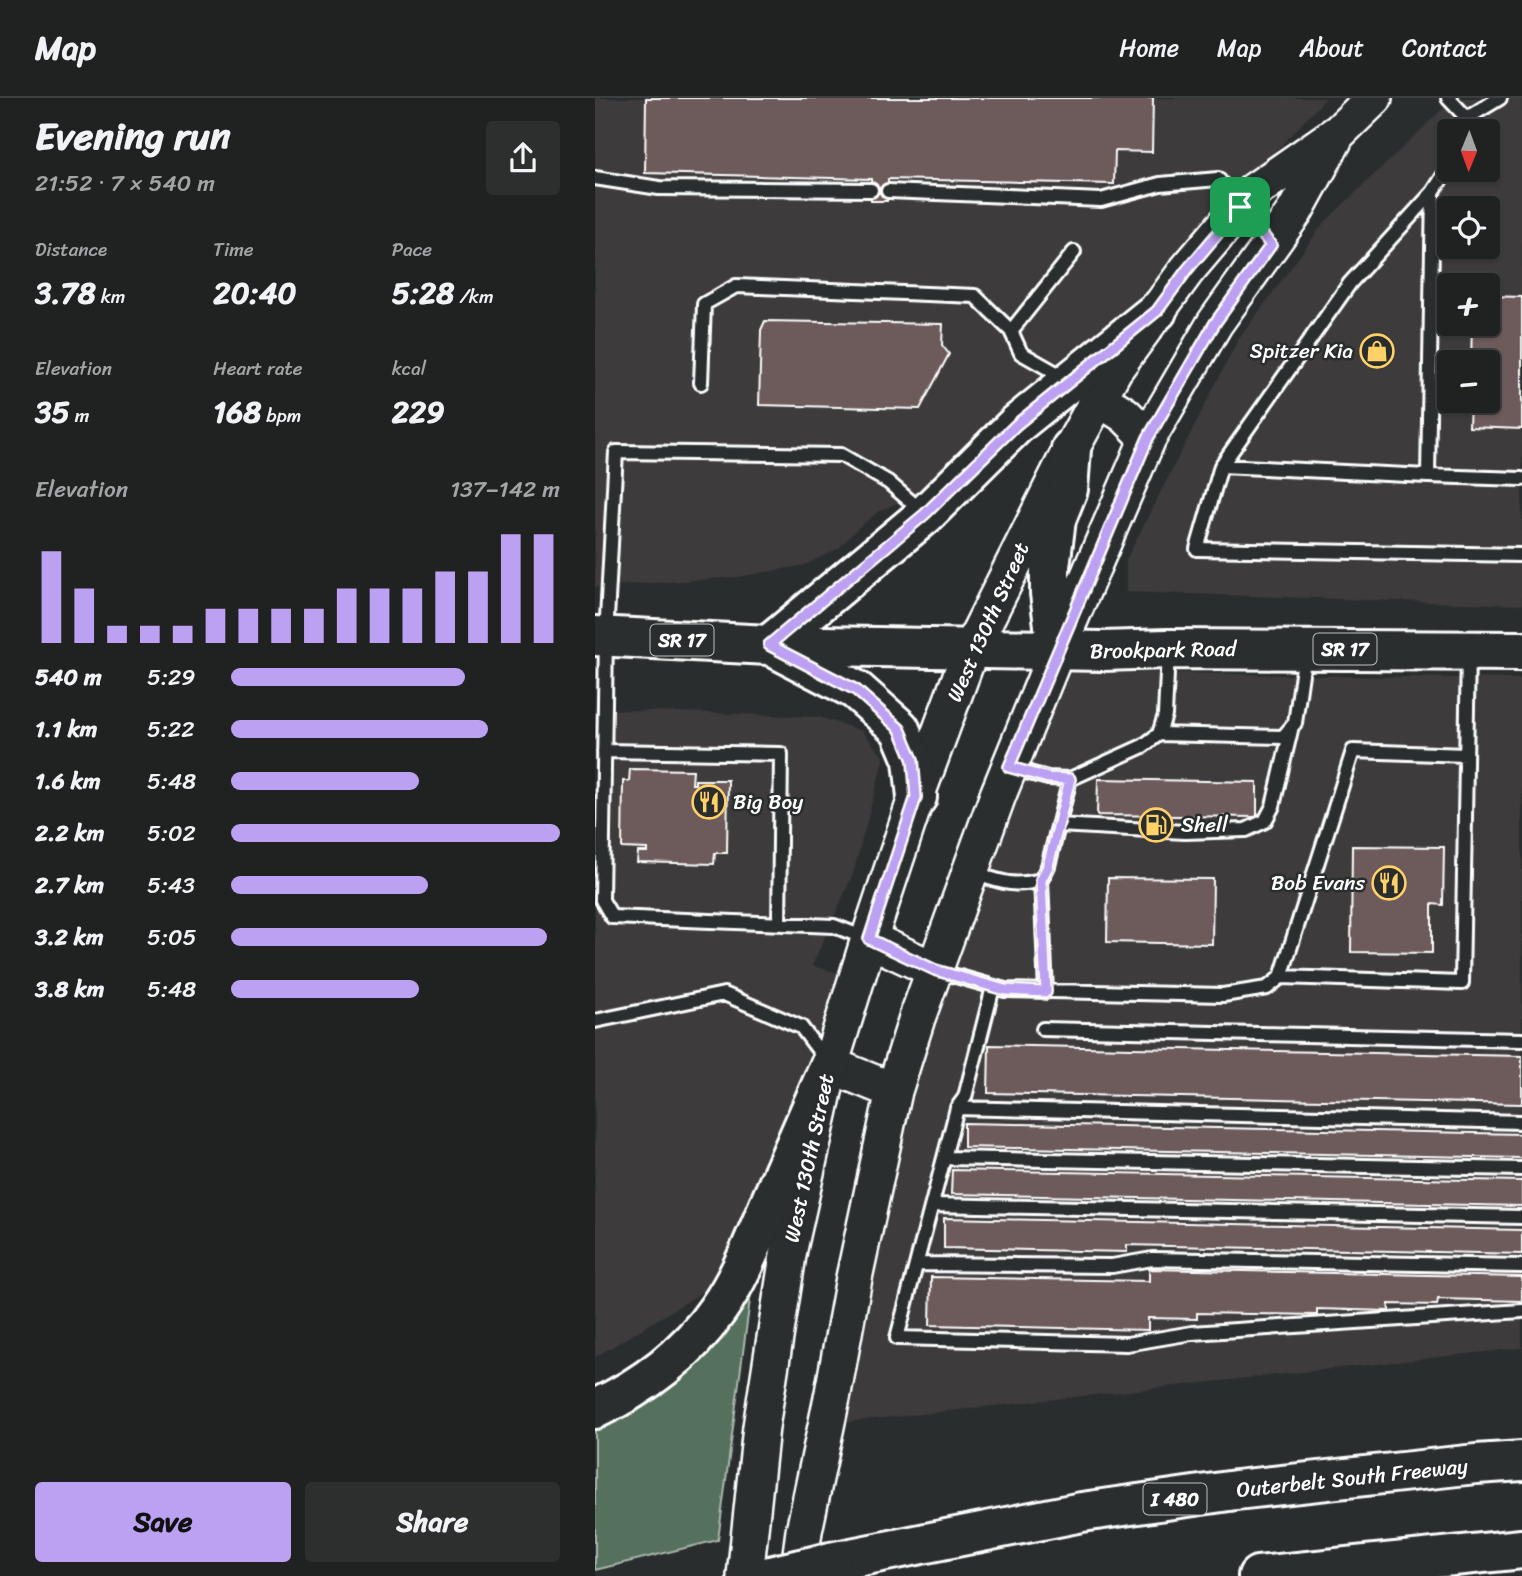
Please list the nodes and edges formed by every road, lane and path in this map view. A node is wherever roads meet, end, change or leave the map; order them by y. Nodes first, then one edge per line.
1 (1448, 98) edge
2 (1500, 98) edge
3 (1367, 99) edge
4 (1463, 119) edge
5 (1474, 119) edge
6 (1339, 132) junction
7 (595, 177) edge
8 (1439, 182) edge
9 (871, 190) dead end
10 (888, 191) dead end
11 (1433, 192) junction
12 (1240, 207) junction
13 (1271, 245) junction
14 (1074, 251) dead end
15 (1157, 311) joint
16 (1011, 331) junction
17 (701, 383) dead end
18 (1084, 390) junction
19 (1148, 438) junction
20 (1071, 449) junction
21 (1221, 466) junction
22 (1428, 476) junction
23 (1522, 479) edge
24 (925, 514) junction
25 (1522, 555) edge
26 (600, 636) edge
27 (769, 645) junction
28 (971, 649) junction
29 (1168, 649) junction
30 (1305, 649) junction
31 (1057, 650) junction
32 (1468, 650) junction
33 (1522, 650) edge
34 (1291, 730) junction
35 (1159, 734) junction
36 (604, 751) junction
37 (1466, 755) junction
38 (1009, 767) junction
39 (1070, 779) junction
40 (916, 797) junction
41 (1058, 825) junction
42 (970, 872) junction
43 (1041, 880) junction
44 (779, 923) junction
45 (869, 939) junction
46 (935, 970) junction
47 (1281, 977) junction
48 (993, 987) junction
49 (1046, 992) junction
50 (595, 1021) edge
51 (1043, 1029) dead end
52 (1522, 1040) edge
53 (830, 1065) junction
54 (894, 1091) junction
55 (957, 1108) junction
56 (1522, 1122) edge
57 (944, 1158) junction
58 (1522, 1169) edge
59 (932, 1205) junction
60 (1522, 1217) edge
61 (917, 1264) junction
62 (1522, 1266) edge
63 (1522, 1311) edge
64 (595, 1409) edge
65 (1522, 1461) edge
66 (1522, 1549) edge
67 (815, 1569) edge
68 (745, 1576) edge
69 (770, 1576) edge
70 (1258, 1576) edge

1 - 4 lane
2 - 5 lane
3 - 6 main road
6 - 12 main road
6 - 13 main road
7 - 9 lane
8 - 11 lane
10 - 12 lane
11 - 21 lane
11 - 22 lane
12 - 13 lane
12 - 15 main road
13 - 19 main road
14 - 16 lane
15 - 18 main road
16 - 17 lane
16 - 18 lane
18 - 19 main road
18 - 20 main road, West 130th Street
18 - 24 main road
19 - 31 main road
20 - 28 main road, West 130th Street
20 - 31 main road
21 - 22 lane
21 - 25 lane
22 - 23 lane
24 - 26 lane
24 - 27 main road
26 - 27 main road, Brookpark Road / SR 17
26 - 36 lane
27 - 28 main road, Brookpark Road / SR 17
27 - 40 main road
28 - 31 main road, Brookpark Road / SR 17
28 - 40 main road, West 130th Street
29 - 30 main road, Brookpark Road / SR 17
29 - 31 main road, Brookpark Road / SR 17
29 - 35 lane
30 - 32 main road, Brookpark Road / SR 17
30 - 34 lane
31 - 38 main road
32 - 33 main road, Brookpark Road / SR 17
32 - 37 lane
34 - 35 lane
34 - 41 lane
35 - 39 lane
36 - 44 lane
36 - 44 lane
37 - 47 lane
37 - 47 lane
38 - 39 lane
38 - 42 main road
39 - 41 lane
40 - 45 main road, West 130th Street
41 - 43 lane
42 - 43 lane
42 - 46 main road
43 - 49 lane
44 - 45 lane
45 - 46 main road
45 - 53 main road, West 130th Street
46 - 48 lane
46 - 54 main road
47 - 49 lane
48 - 49 lane
48 - 55 lane
50 - 53 lane
51 - 52 lane
53 - 54 main road
53 - 64 main road
53 - 68 main road, West 130th Street
54 - 67 main road
55 - 56 lane
55 - 57 lane
57 - 58 lane
57 - 59 lane
59 - 60 lane
59 - 61 lane
61 - 62 lane
61 - 63 lane
65 - 67 main road, Outerbelt South Freeway / I 480
66 - 70 main road
67 - 69 main road, Outerbelt South Freeway / I 480, bridge

